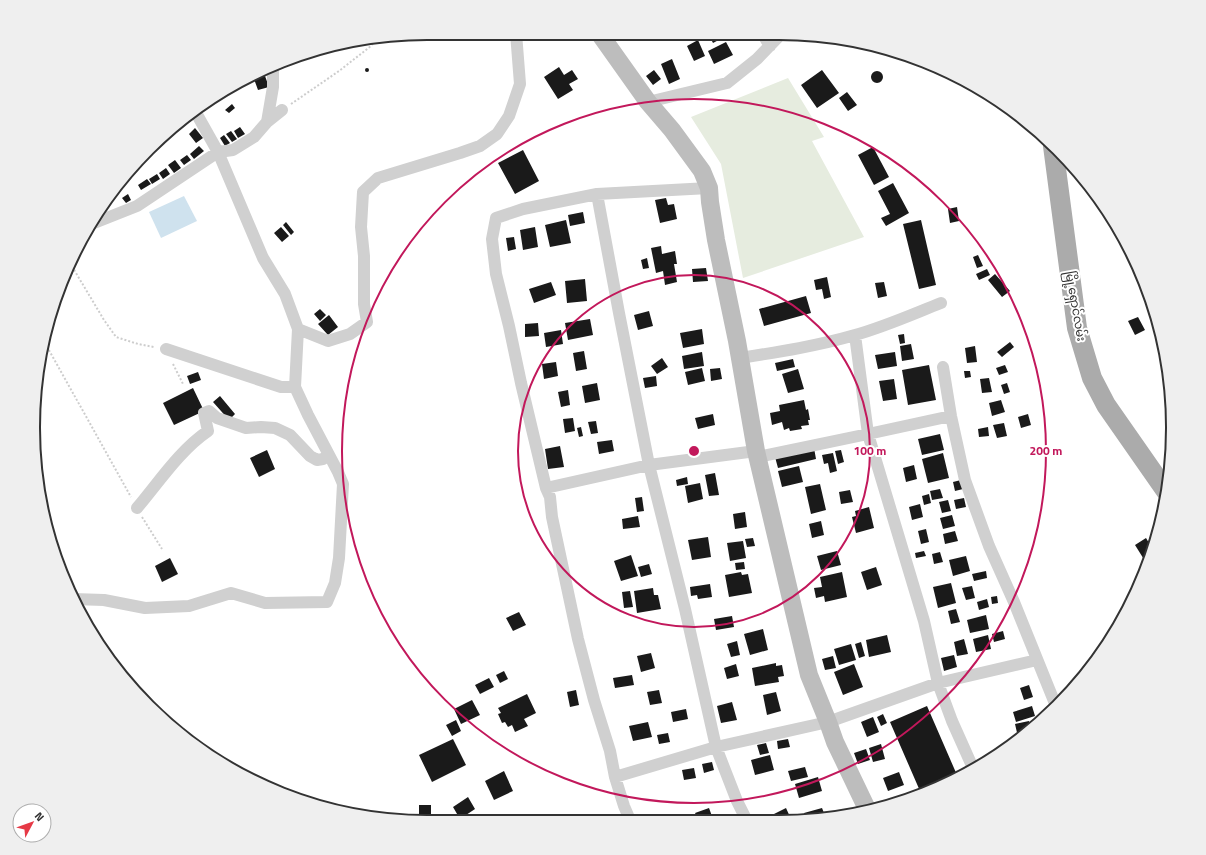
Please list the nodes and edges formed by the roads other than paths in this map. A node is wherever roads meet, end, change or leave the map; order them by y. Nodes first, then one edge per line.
1 (517, 40) edge
2 (604, 40) edge
3 (766, 40) edge
4 (776, 40) edge
5 (770, 46) junction
6 (273, 72) edge
7 (648, 102) junction
8 (282, 110) road end
9 (198, 116) edge
10 (267, 122) junction
11 (218, 152) junction
12 (1054, 154) edge
13 (709, 188) junction
14 (597, 194) junction
15 (100, 221) edge
16 (941, 303) dead end
17 (298, 329) junction
18 (855, 335) junction
19 (166, 349) road end
20 (740, 358) junction
21 (943, 367) dead end
22 (295, 387) junction
23 (951, 416) junction
24 (868, 434) junction
25 (757, 454) junction
26 (328, 455) junction
27 (649, 465) junction
28 (1162, 485) edge
29 (546, 488) junction
30 (137, 508) road end
31 (80, 599) edge
32 (1037, 660) junction
33 (938, 683) junction
34 (1054, 701) edge
35 (828, 722) junction
36 (716, 747) junction
37 (971, 764) edge
38 (615, 777) junction
39 (865, 805) edge
40 (628, 815) edge
41 (744, 815) edge

1 - 17 street
2 - 7 main road
3 - 5 street
4 - 5 street
5 - 7 street
6 - 10 street
7 - 13 main road
8 - 10 street
9 - 11 street
10 - 11 street
11 - 15 street
11 - 17 street
12 - 28 main road, မြို့ရှောင်လမ်း
13 - 14 street
13 - 20 main road
14 - 27 street
14 - 29 street
16 - 18 street
17 - 22 street
18 - 20 street
18 - 24 street
19 - 22 street
20 - 25 main road
21 - 23 street
22 - 26 street
23 - 24 street
23 - 32 street
24 - 25 street
24 - 33 street
25 - 27 street
25 - 35 main road
26 - 30 street
26 - 31 street
27 - 29 street
27 - 36 street
29 - 38 street
32 - 33 street
32 - 34 street
33 - 35 street
33 - 37 street
35 - 36 street
35 - 39 main road
36 - 38 street
36 - 41 street
38 - 40 street

